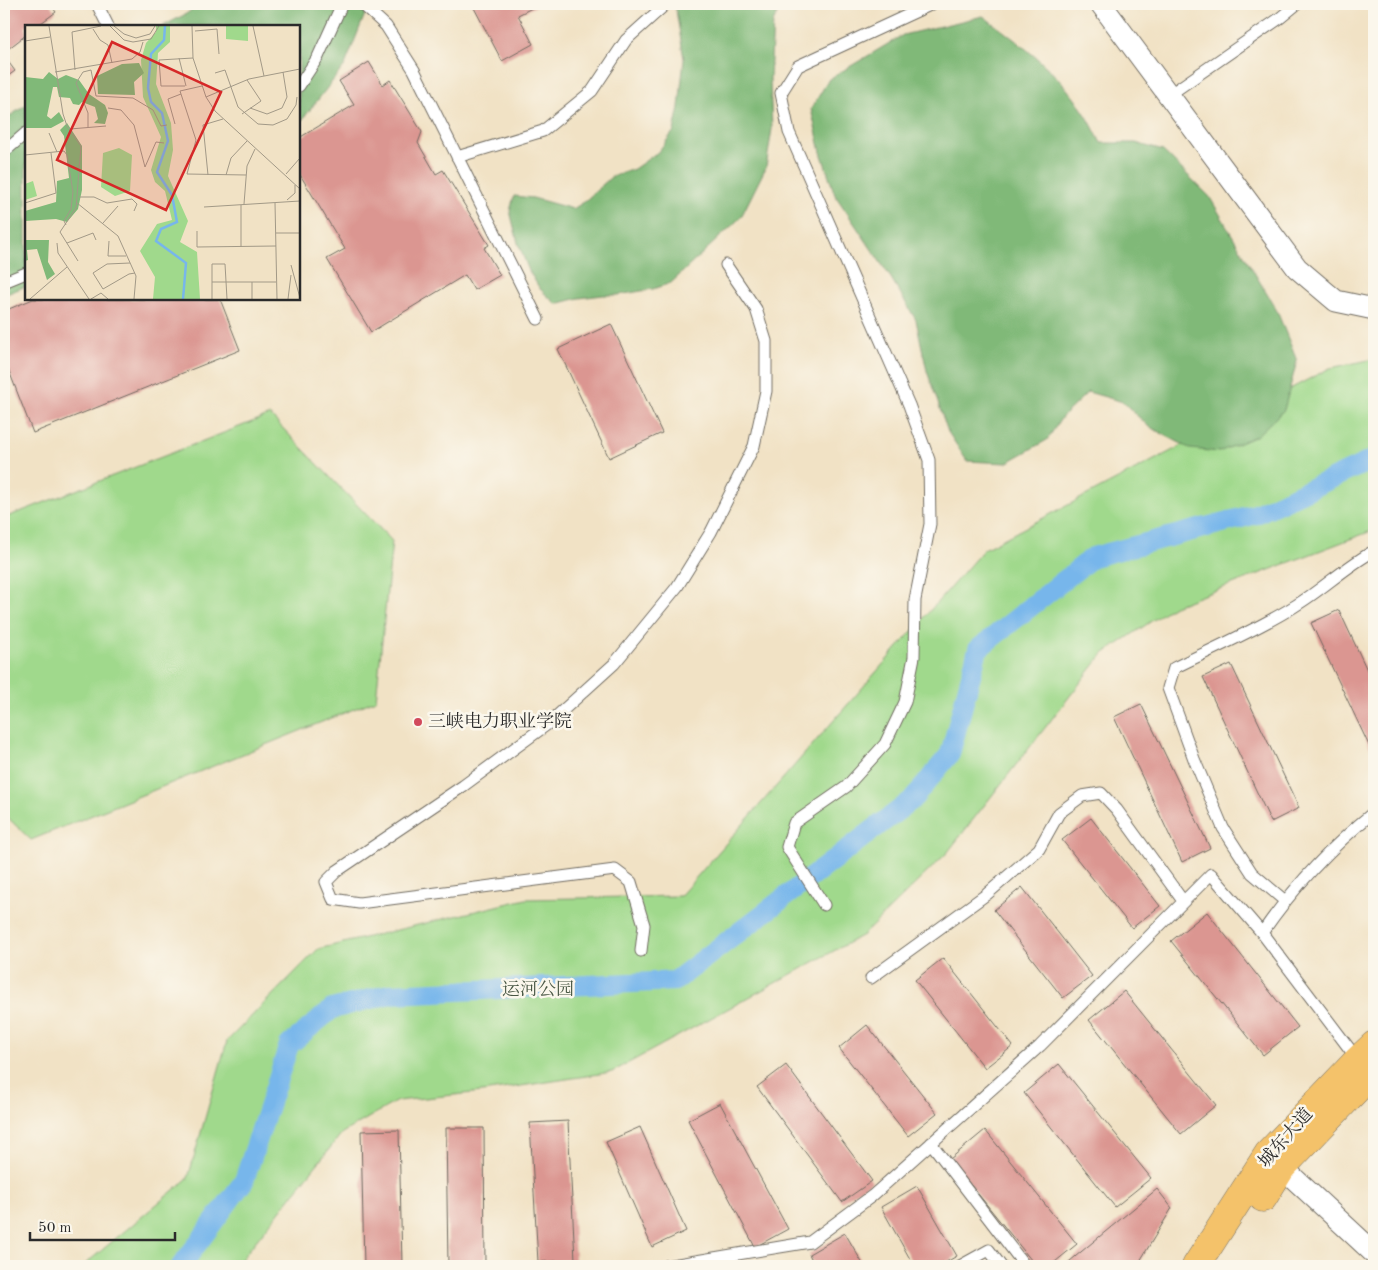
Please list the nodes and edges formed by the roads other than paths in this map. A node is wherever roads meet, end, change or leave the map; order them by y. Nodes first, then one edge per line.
1 (97, 4) edge
2 (342, 4) edge
3 (362, 4) edge
4 (666, 4) edge
5 (932, 4) edge
6 (1101, 4) edge
7 (1297, 4) edge
8 (108, 25) edge
9 (300, 84) edge
10 (1169, 95) junction
11 (25, 134) edge
12 (4, 152) edge
13 (457, 157) junction
14 (726, 265) dead end
15 (25, 273) edge
16 (4, 282) edge
17 (1374, 308) edge
18 (538, 319) dead end
19 (1374, 551) edge
20 (1374, 812) edge
21 (1285, 900) junction
22 (1183, 901) junction
23 (824, 905) dead end
24 (1262, 933) junction
25 (641, 951) dead end
26 (871, 978) dead end
27 (1369, 1058) edge
28 (931, 1143) junction
29 (1275, 1161) junction
30 (1374, 1254) edge
31 (666, 1266) edge
32 (960, 1266) edge
33 (1001, 1266) edge
34 (1025, 1266) edge
35 (1196, 1266) edge
36 (1219, 1266) edge

1 - 8 lane
2 - 9 lane
3 - 13 lane
4 - 13 lane
5 - 23 lane
6 - 10 street
7 - 10 lane
10 - 17 street
11 - 12 lane
13 - 18 lane
14 - 25 lane
15 - 16 lane
19 - 21 lane
20 - 21 lane
21 - 24 lane
22 - 24 lane
22 - 26 lane
22 - 28 lane
24 - 27 lane
27 - 29 main road, 城东大道
28 - 31 lane
28 - 34 lane
29 - 30 street
29 - 35 main road, 城东大道
29 - 36 main road, 城东大道
32 - 33 lane

